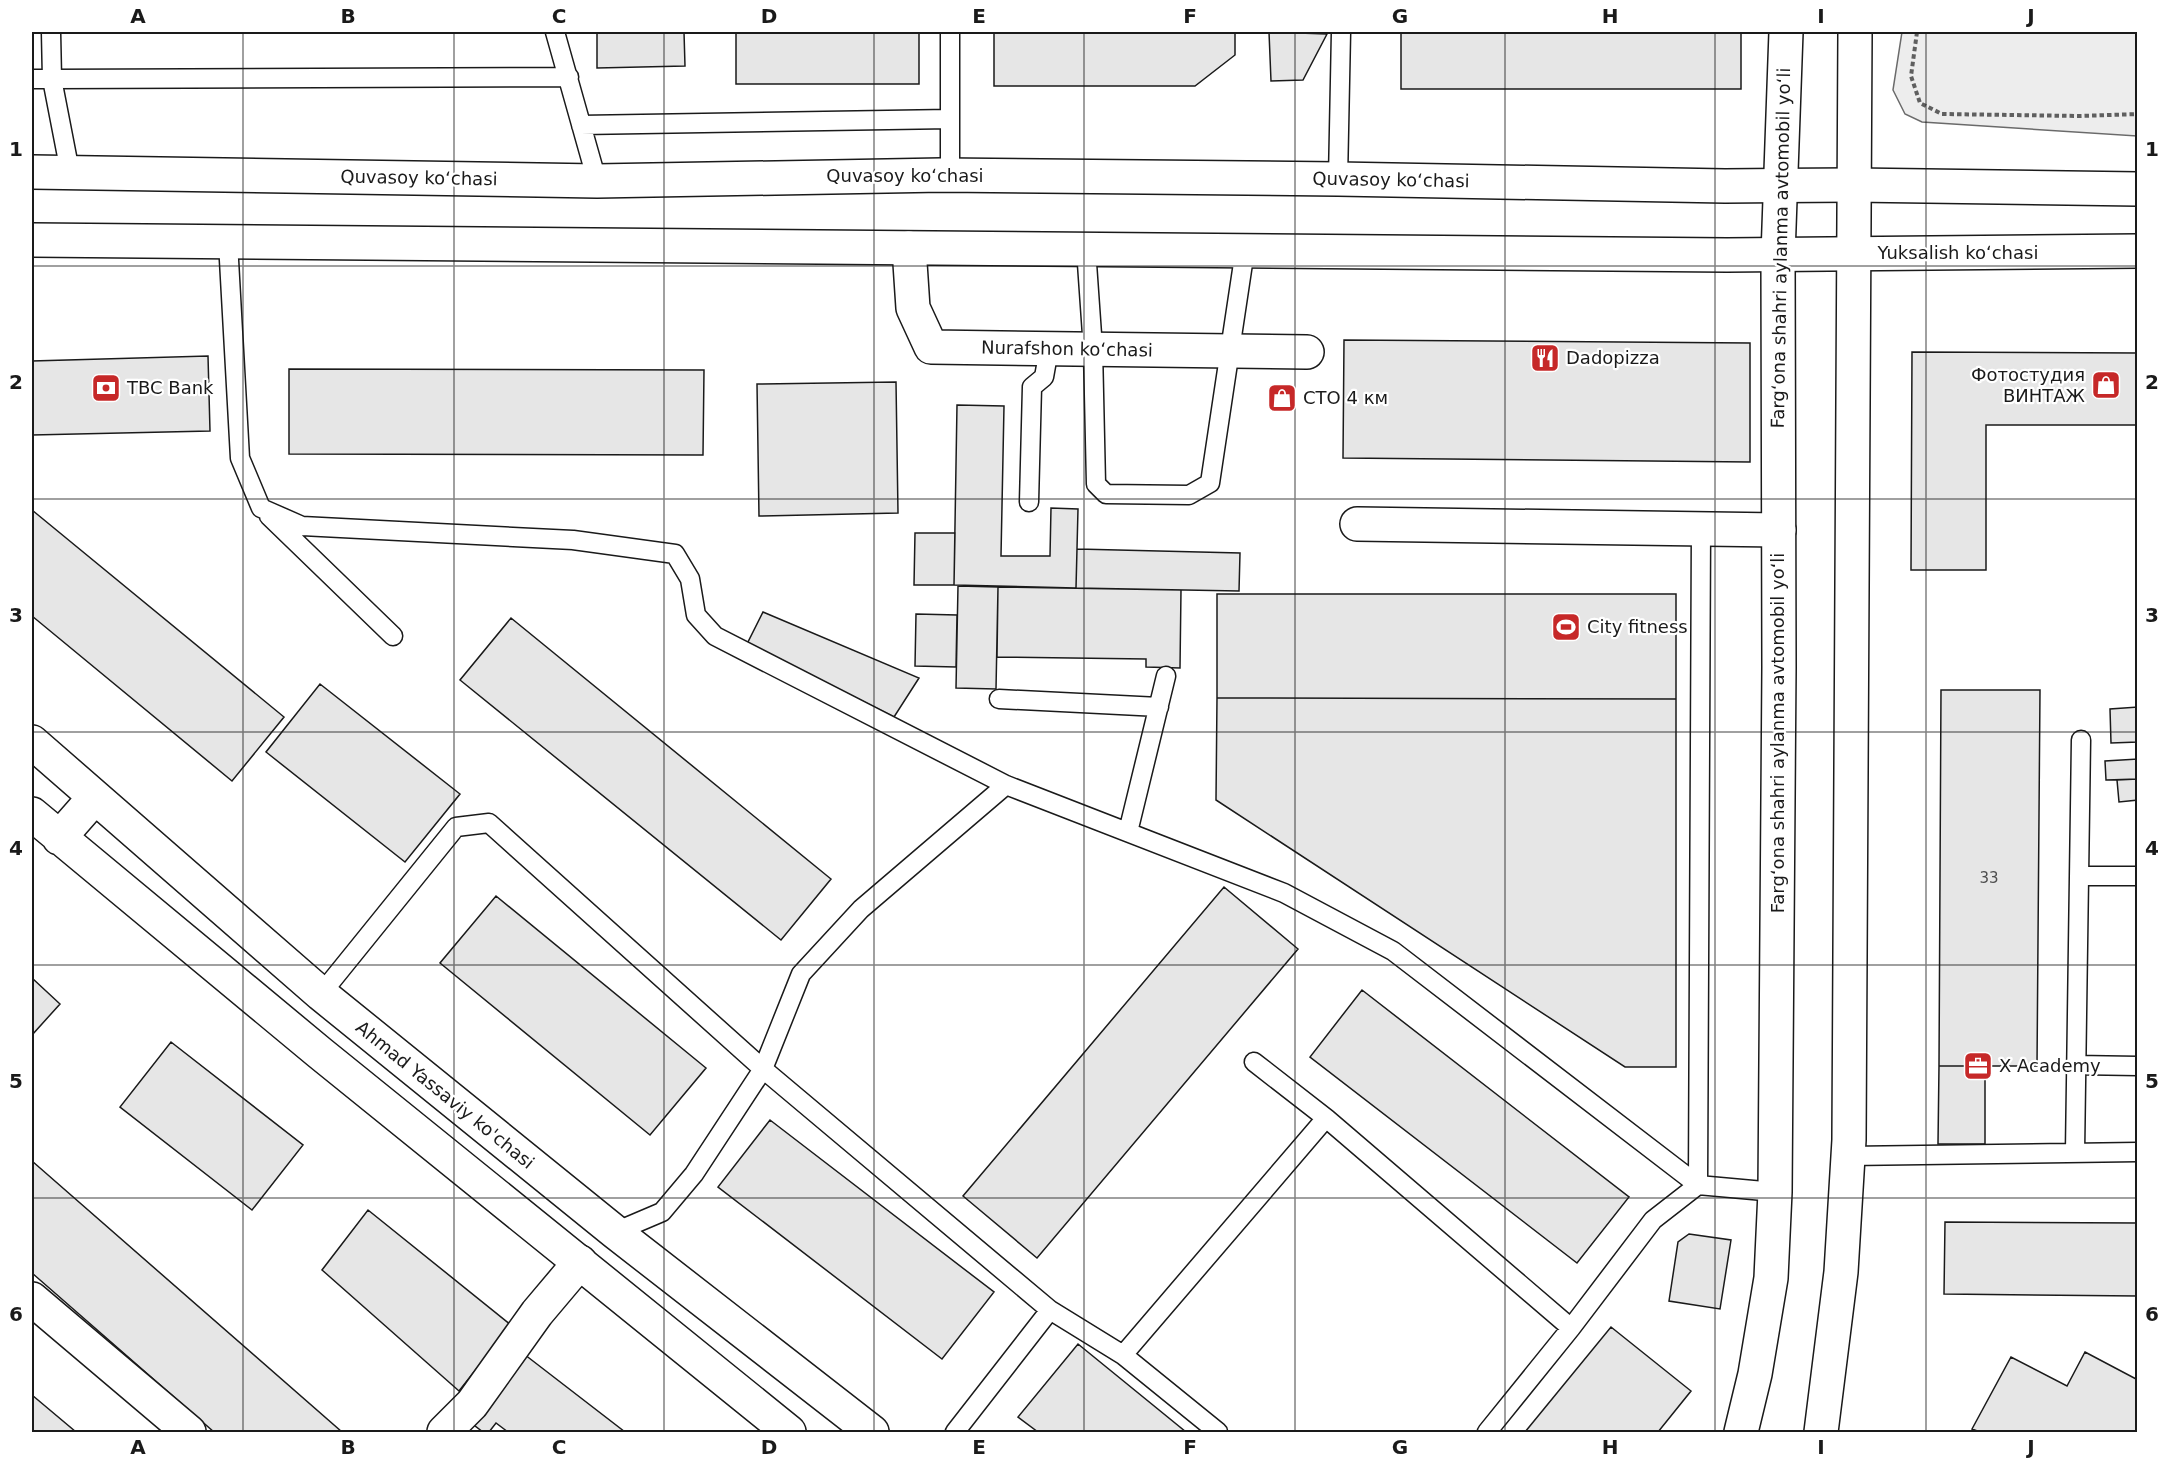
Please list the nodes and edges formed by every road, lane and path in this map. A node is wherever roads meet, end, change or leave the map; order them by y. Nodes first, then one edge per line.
1 (51, 32) edge
2 (555, 32) edge
3 (950, 32) edge
4 (1341, 32) edge
5 (1786, 32) edge
6 (1855, 32) edge
7 (1917, 32) edge
8 (569, 76) junction
9 (32, 78) edge
10 (52, 79) junction
11 (2138, 114) edge
12 (950, 118) junction
13 (582, 125) junction
14 (32, 172) edge
15 (70, 172) junction
16 (950, 175) junction
17 (1338, 179) junction
18 (597, 181) junction
19 (1779, 185) junction
20 (1854, 185) junction
21 (2138, 189) edge
22 (32, 240) edge
23 (228, 242) junction
24 (909, 248) junction
25 (1086, 249) junction
26 (1245, 250) junction
27 (2138, 251) edge
28 (1854, 254) junction
29 (1778, 255) junction
30 (1049, 348) junction
31 (1093, 349) junction
32 (1230, 351) junction
33 (1307, 351) dead end
34 (1029, 502) dead end
35 (261, 508) junction
36 (1357, 524) dead end
37 (1701, 528) junction
38 (1779, 530) junction
39 (393, 636) dead end
40 (1166, 676) dead end
41 (999, 699) dead end
42 (1159, 707) junction
43 (2081, 740) dead end
44 (32, 742) edge
45 (1006, 785) junction
46 (95, 797) junction
47 (32, 814) edge
48 (1128, 832) junction
49 (59, 838) junction
50 (2079, 876) junction
51 (2138, 876) edge
52 (321, 994) junction
53 (1254, 1062) dead end
54 (2076, 1065) junction
55 (2138, 1066) edge
56 (763, 1069) junction
57 (1326, 1118) junction
58 (2075, 1152) junction
59 (2138, 1152) edge
60 (1848, 1156) junction
61 (1698, 1185) junction
62 (1775, 1192) junction
63 (615, 1232) junction
64 (580, 1262) junction
65 (32, 1299) edge
66 (1050, 1310) junction
67 (1570, 1328) junction
68 (1124, 1355) junction
69 (189, 1432) edge
70 (444, 1432) edge
71 (789, 1432) edge
72 (872, 1432) edge
73 (955, 1432) edge
74 (1218, 1432) edge
75 (1487, 1432) edge
76 (1741, 1432) edge
77 (1821, 1432) edge

1 - 10 lane
2 - 8 lane
3 - 12 lane
4 - 17 lane
5 - 19 main road, Fargʻona shahri aylanma avtomobil yoʻli
6 - 20 main road
7 - 11 path
8 - 10 lane
8 - 13 lane
9 - 10 lane
10 - 15 lane
12 - 13 lane
12 - 16 lane
13 - 18 lane
14 - 15 main road, Quvasoy koʻchasi
15 - 18 main road, Quvasoy koʻchasi
16 - 17 main road, Quvasoy koʻchasi
16 - 18 main road, Quvasoy koʻchasi
17 - 19 main road, Quvasoy koʻchasi
19 - 20 main road
19 - 29 main road, Fargʻona shahri aylanma avtomobil yoʻli
20 - 21 main road
20 - 28 main road
22 - 23 main road
23 - 24 main road
23 - 35 lane
24 - 25 main road
24 - 30 main road, Nurafshon koʻchasi
25 - 26 main road
25 - 31 lane
26 - 29 main road
26 - 32 lane
27 - 28 main road, Yuksalish koʻchasi
28 - 29 main road, Yuksalish koʻchasi
28 - 60 main road
29 - 38 main road, Fargʻona shahri aylanma avtomobil yoʻli
30 - 31 main road, Nurafshon koʻchasi
30 - 34 lane
31 - 32 main road, Nurafshon koʻchasi
31 - 32 lane
32 - 33 main road, Nurafshon koʻchasi
35 - 39 lane
35 - 45 lane
36 - 37 main road
37 - 38 main road
37 - 61 lane
38 - 62 main road, Fargʻona shahri aylanma avtomobil yoʻli
40 - 42 lane
41 - 42 lane
42 - 48 lane
43 - 50 lane
44 - 46 main road, Ahmad Yassaviy ko'chasi
45 - 48 lane
45 - 56 lane
46 - 49 main road
46 - 52 main road, Ahmad Yassaviy ko'chasi
47 - 49 main road
48 - 61 lane
49 - 64 main road
50 - 51 lane
50 - 54 lane
52 - 56 lane
52 - 63 main road, Ahmad Yassaviy ko'chasi
53 - 57 lane
54 - 55 lane
54 - 58 lane
56 - 63 lane
56 - 66 lane
57 - 67 lane
57 - 68 lane
58 - 59 lane
58 - 60 lane
60 - 77 main road
61 - 62 lane
61 - 67 lane
62 - 76 main road, Fargʻona shahri aylanma avtomobil yoʻli
63 - 72 main road, Ahmad Yassaviy ko'chasi
64 - 70 main road
64 - 71 main road
65 - 69 main road
66 - 68 lane
66 - 73 lane
67 - 75 lane
68 - 74 lane

